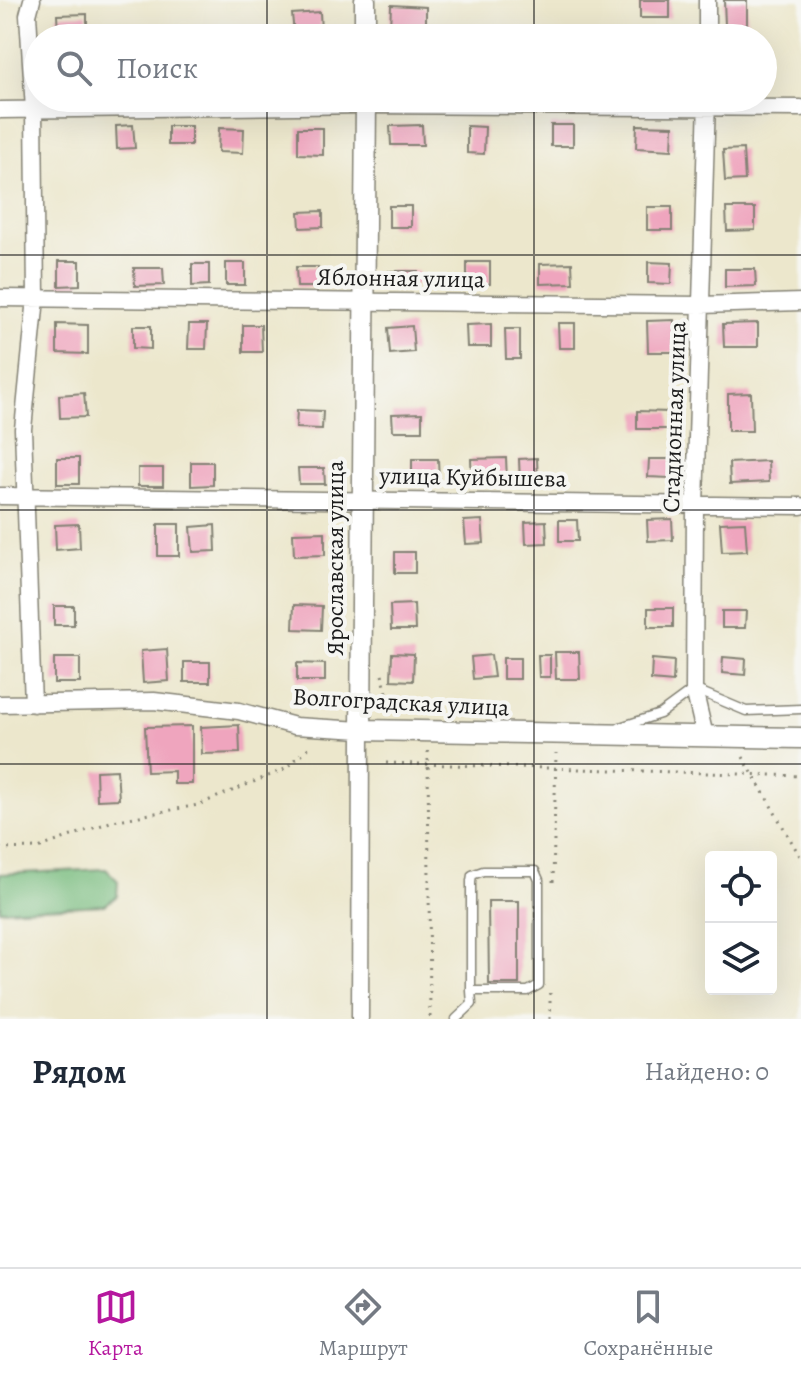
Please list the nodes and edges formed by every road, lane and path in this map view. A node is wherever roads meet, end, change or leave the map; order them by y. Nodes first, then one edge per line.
1 (32, 0) edge
2 (365, 0) edge
3 (707, 0) edge
4 (29, 24) edge
5 (365, 24) edge
6 (707, 24) edge
7 (777, 107) edge
8 (801, 108) edge
9 (0, 110) edge
10 (24, 110) edge
11 (34, 112) edge
12 (366, 112) edge
13 (707, 112) edge
14 (0, 298) edge
15 (36, 298) junction
16 (365, 301) junction
17 (801, 302) edge
18 (701, 305) junction
19 (0, 496) edge
20 (26, 496) junction
21 (361, 499) junction
22 (695, 506) junction
23 (801, 506) edge
24 (382, 675) dead end
25 (694, 689) junction
26 (0, 704) edge
27 (33, 704) junction
28 (801, 709) edge
29 (330, 728) junction
30 (361, 730) junction
31 (428, 731) junction
32 (557, 734) junction
33 (600, 734) junction
34 (705, 736) junction
35 (728, 736) junction
36 (801, 738) edge
37 (386, 763) dead end
38 (428, 765) junction
39 (556, 769) junction
40 (756, 775) junction
41 (801, 776) edge
42 (0, 849) edge
43 (801, 858) edge
44 (553, 894) dead end
45 (550, 988) dead end
46 (471, 991) junction
47 (360, 1019) edge
48 (430, 1019) edge
49 (456, 1019) edge
50 (550, 1019) edge

1 - 4 street
2 - 5 street
3 - 6 street
7 - 8 street
9 - 10 street
11 - 15 street
12 - 16 street, Ярославская улица
13 - 18 street, Стадионная улица
14 - 15 street, Яблонная улица
15 - 16 street, Яблонная улица
15 - 20 street
16 - 18 street, Яблонная улица
16 - 21 street, Ярославская улица
17 - 18 street, Яблонная улица
18 - 22 street, Стадионная улица
19 - 20 street, улица Куйбышева
20 - 21 street, улица Куйбышева
20 - 27 street
21 - 22 street, улица Куйбышева
21 - 30 street, Ярославская улица
22 - 23 street, улица Куйбышева
22 - 25 street, Стадионная улица
24 - 31 path
25 - 28 lane
25 - 33 lane
25 - 34 street, Стадионная улица
26 - 27 street, Волгоградская улица
27 - 29 street, Волгоградская улица
29 - 30 street, Волгоградская улица
29 - 42 path
30 - 31 street, Волгоградская улица
30 - 47 street, Ярославская улица
31 - 32 street, Волгоградская улица
31 - 38 path
32 - 33 street, Волгоградская улица
32 - 39 path
33 - 34 street, Волгоградская улица
34 - 35 street, Волгоградская улица
35 - 36 street, Волгоградская улица
35 - 40 path
37 - 38 path
38 - 39 path
38 - 48 path
39 - 40 path
39 - 44 path
40 - 41 path
40 - 43 path
45 - 50 path
46 - 46 lane
46 - 49 lane

